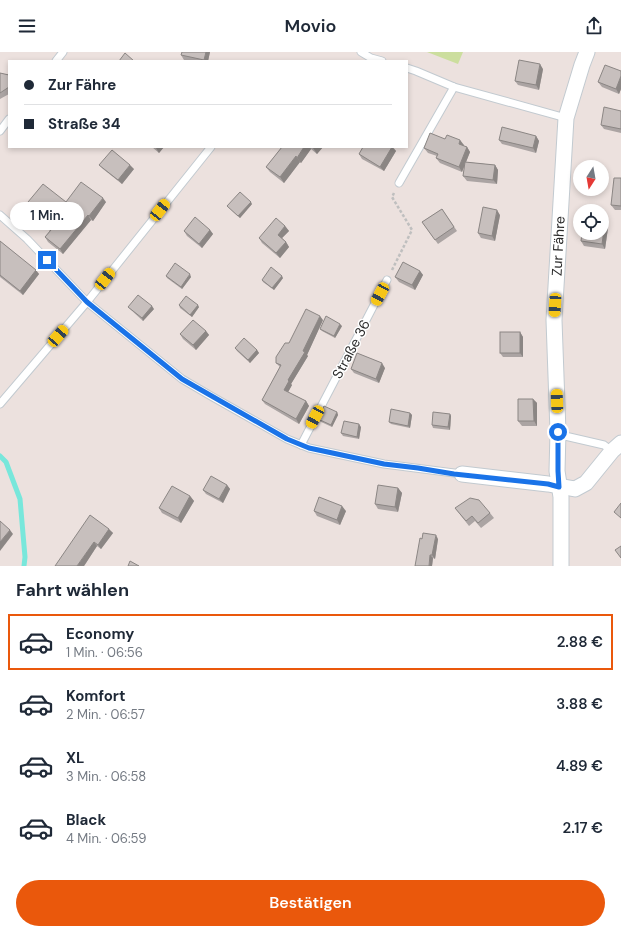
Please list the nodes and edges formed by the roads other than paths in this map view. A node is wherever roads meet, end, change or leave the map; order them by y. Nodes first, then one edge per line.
1 (63, 52) edge
2 (361, 52) edge
3 (587, 52) edge
4 (57, 60) edge
5 (378, 60) edge
6 (408, 68) edge
7 (454, 87) junction
8 (566, 118) junction
9 (8, 120) edge
10 (0, 131) edge
11 (209, 148) edge
12 (399, 183) road end
13 (0, 215) edge
14 (387, 280) road end
15 (87, 302) junction
16 (0, 404) edge
17 (558, 432) junction
18 (301, 445) junction
19 (617, 447) edge
20 (462, 474) joint
21 (559, 487) junction
22 (561, 566) edge

1 - 4 lane
2 - 5 lane
3 - 8 street, Zur Fähre
6 - 7 lane
7 - 8 lane
7 - 12 lane
8 - 17 street, Zur Fähre
9 - 10 lane
11 - 15 lane
13 - 15 lane
14 - 18 lane, Straße 36
15 - 16 lane
15 - 18 lane
17 - 19 lane
17 - 21 street, Zur Fähre
18 - 20 lane
19 - 21 street
20 - 21 street
21 - 22 street, Zur Fähre

